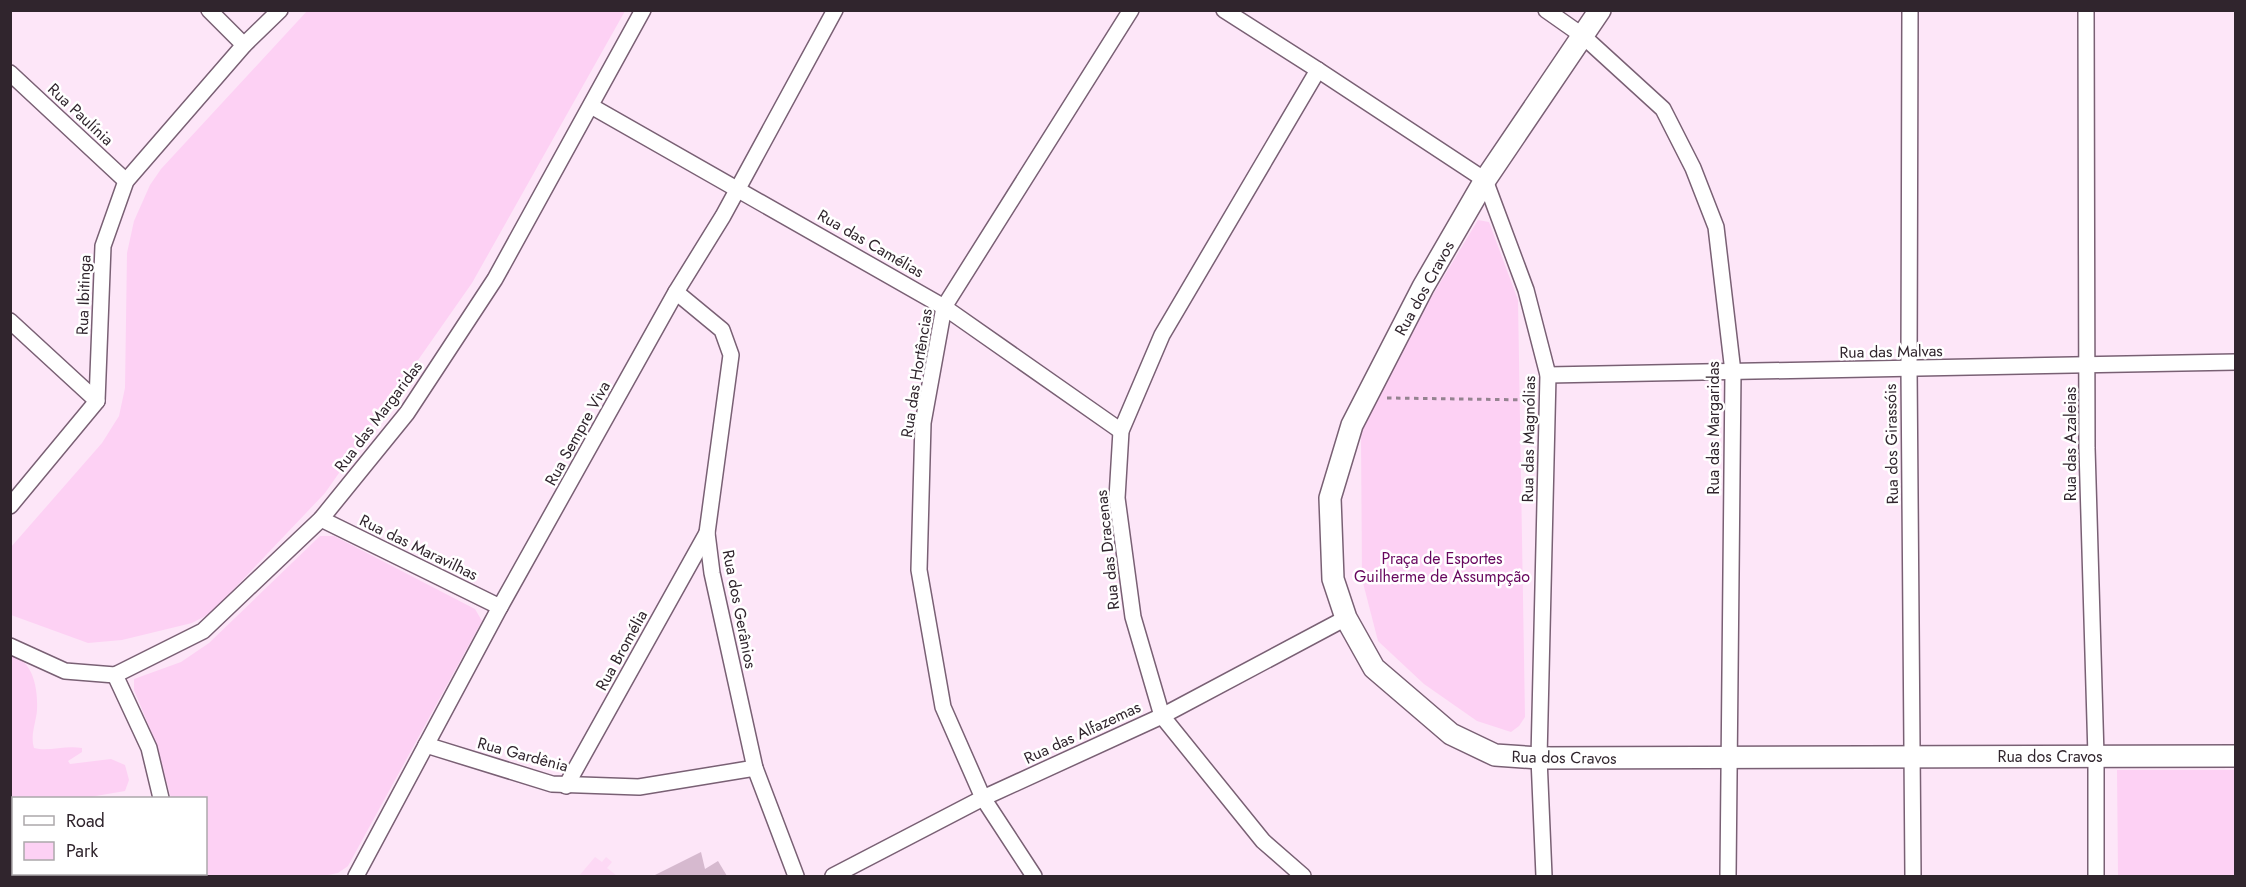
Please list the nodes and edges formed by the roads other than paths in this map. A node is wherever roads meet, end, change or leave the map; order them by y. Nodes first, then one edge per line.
1 (209, 10) edge
2 (280, 10) edge
3 (643, 10) edge
4 (835, 10) edge
5 (1131, 10) edge
6 (1224, 10) edge
7 (1546, 10) edge
8 (1600, 10) edge
9 (1910, 10) edge
10 (2086, 10) edge
11 (1583, 36) junction
12 (244, 45) junction
13 (1318, 69) junction
14 (10, 73) edge
15 (591, 106) junction
16 (1485, 180) junction
17 (126, 181) junction
18 (737, 187) junction
19 (676, 292) junction
20 (944, 307) junction
21 (10, 321) edge
22 (2235, 362) edge
23 (2088, 365) junction
24 (1909, 368) junction
25 (1733, 372) junction
26 (1548, 375) junction
27 (97, 401) junction
28 (1121, 431) junction
29 (10, 506) edge
30 (321, 519) junction
31 (707, 533) junction
32 (500, 607) junction
33 (1346, 618) junction
34 (10, 646) edge
35 (115, 675) junction
36 (1162, 716) junction
37 (426, 745) junction
38 (2096, 756) junction
39 (2235, 756) edge
40 (1912, 757) junction
41 (1539, 758) junction
42 (1729, 758) junction
43 (755, 768) junction
44 (566, 786) junction
45 (161, 797) edge
46 (983, 798) junction
47 (356, 876) edge
48 (796, 876) edge
49 (833, 876) edge
50 (1034, 876) edge
51 (1303, 876) edge
52 (1544, 876) edge
53 (1728, 876) edge
54 (1913, 876) edge
55 (2096, 876) edge

1 - 12 street
2 - 12 street, Rua Ibitinga
3 - 15 street, Rua das Margaridas
4 - 18 street, Rua Sempre Viva
5 - 20 street, Rua das Hortências
6 - 13 street
7 - 11 street, Rua das Margaridas
8 - 11 street, Rua dos Cravos
9 - 24 street, Rua dos Girassóis
10 - 23 street, Rua das Azaleias
11 - 16 street, Rua dos Cravos
11 - 25 street, Rua das Margaridas
12 - 17 street, Rua Ibitinga
13 - 16 street
13 - 28 street, Rua das Dracenas
14 - 17 street, Rua Paulínia
15 - 18 street, Rua das Camélias
15 - 30 street, Rua das Margaridas
16 - 26 street, Rua das Magnólias
16 - 33 street, Rua dos Cravos
17 - 27 street, Rua Ibitinga
18 - 19 street, Rua Sempre Viva
18 - 20 street, Rua das Camélias
19 - 31 street, Rua dos Gerânios
19 - 32 street, Rua Sempre Viva
20 - 28 street, Rua das Camélias
20 - 46 street, Rua das Hortências
21 - 27 street
22 - 23 street, Rua das Malvas
23 - 24 street, Rua das Malvas
23 - 38 street, Rua das Azaleias
24 - 25 street, Rua das Malvas
24 - 40 street, Rua dos Girassóis
25 - 26 street, Rua das Malvas
25 - 42 street, Rua das Margaridas
26 - 41 street, Rua das Magnólias
27 - 29 street
28 - 36 street, Rua das Dracenas
30 - 32 street, Rua das Maravilhas
30 - 35 street, Rua das Margaridas
31 - 43 street, Rua dos Gerânios
31 - 44 street, Rua Bromélia
32 - 37 street, Rua Sempre Viva
33 - 36 street, Rua das Alfazemas
33 - 41 street, Rua dos Cravos
34 - 35 street
35 - 45 street
36 - 46 street, Rua das Alfazemas
36 - 51 street, Rua das Dracenas
37 - 44 street, Rua Gardênia
37 - 47 street, Rua Sempre Viva
38 - 39 street, Rua dos Cravos
38 - 40 street, Rua dos Cravos
38 - 55 street, Rua das Azaleias
40 - 42 street, Rua dos Cravos
40 - 54 street, Rua dos Girassóis
41 - 42 street, Rua dos Cravos
41 - 52 street, Rua das Magnólias
42 - 53 street, Rua das Margaridas
43 - 44 street, Rua Gardênia
43 - 48 street, Rua dos Gerânios
46 - 49 street, Rua das Alfazemas
46 - 50 street, Rua das Hortências

